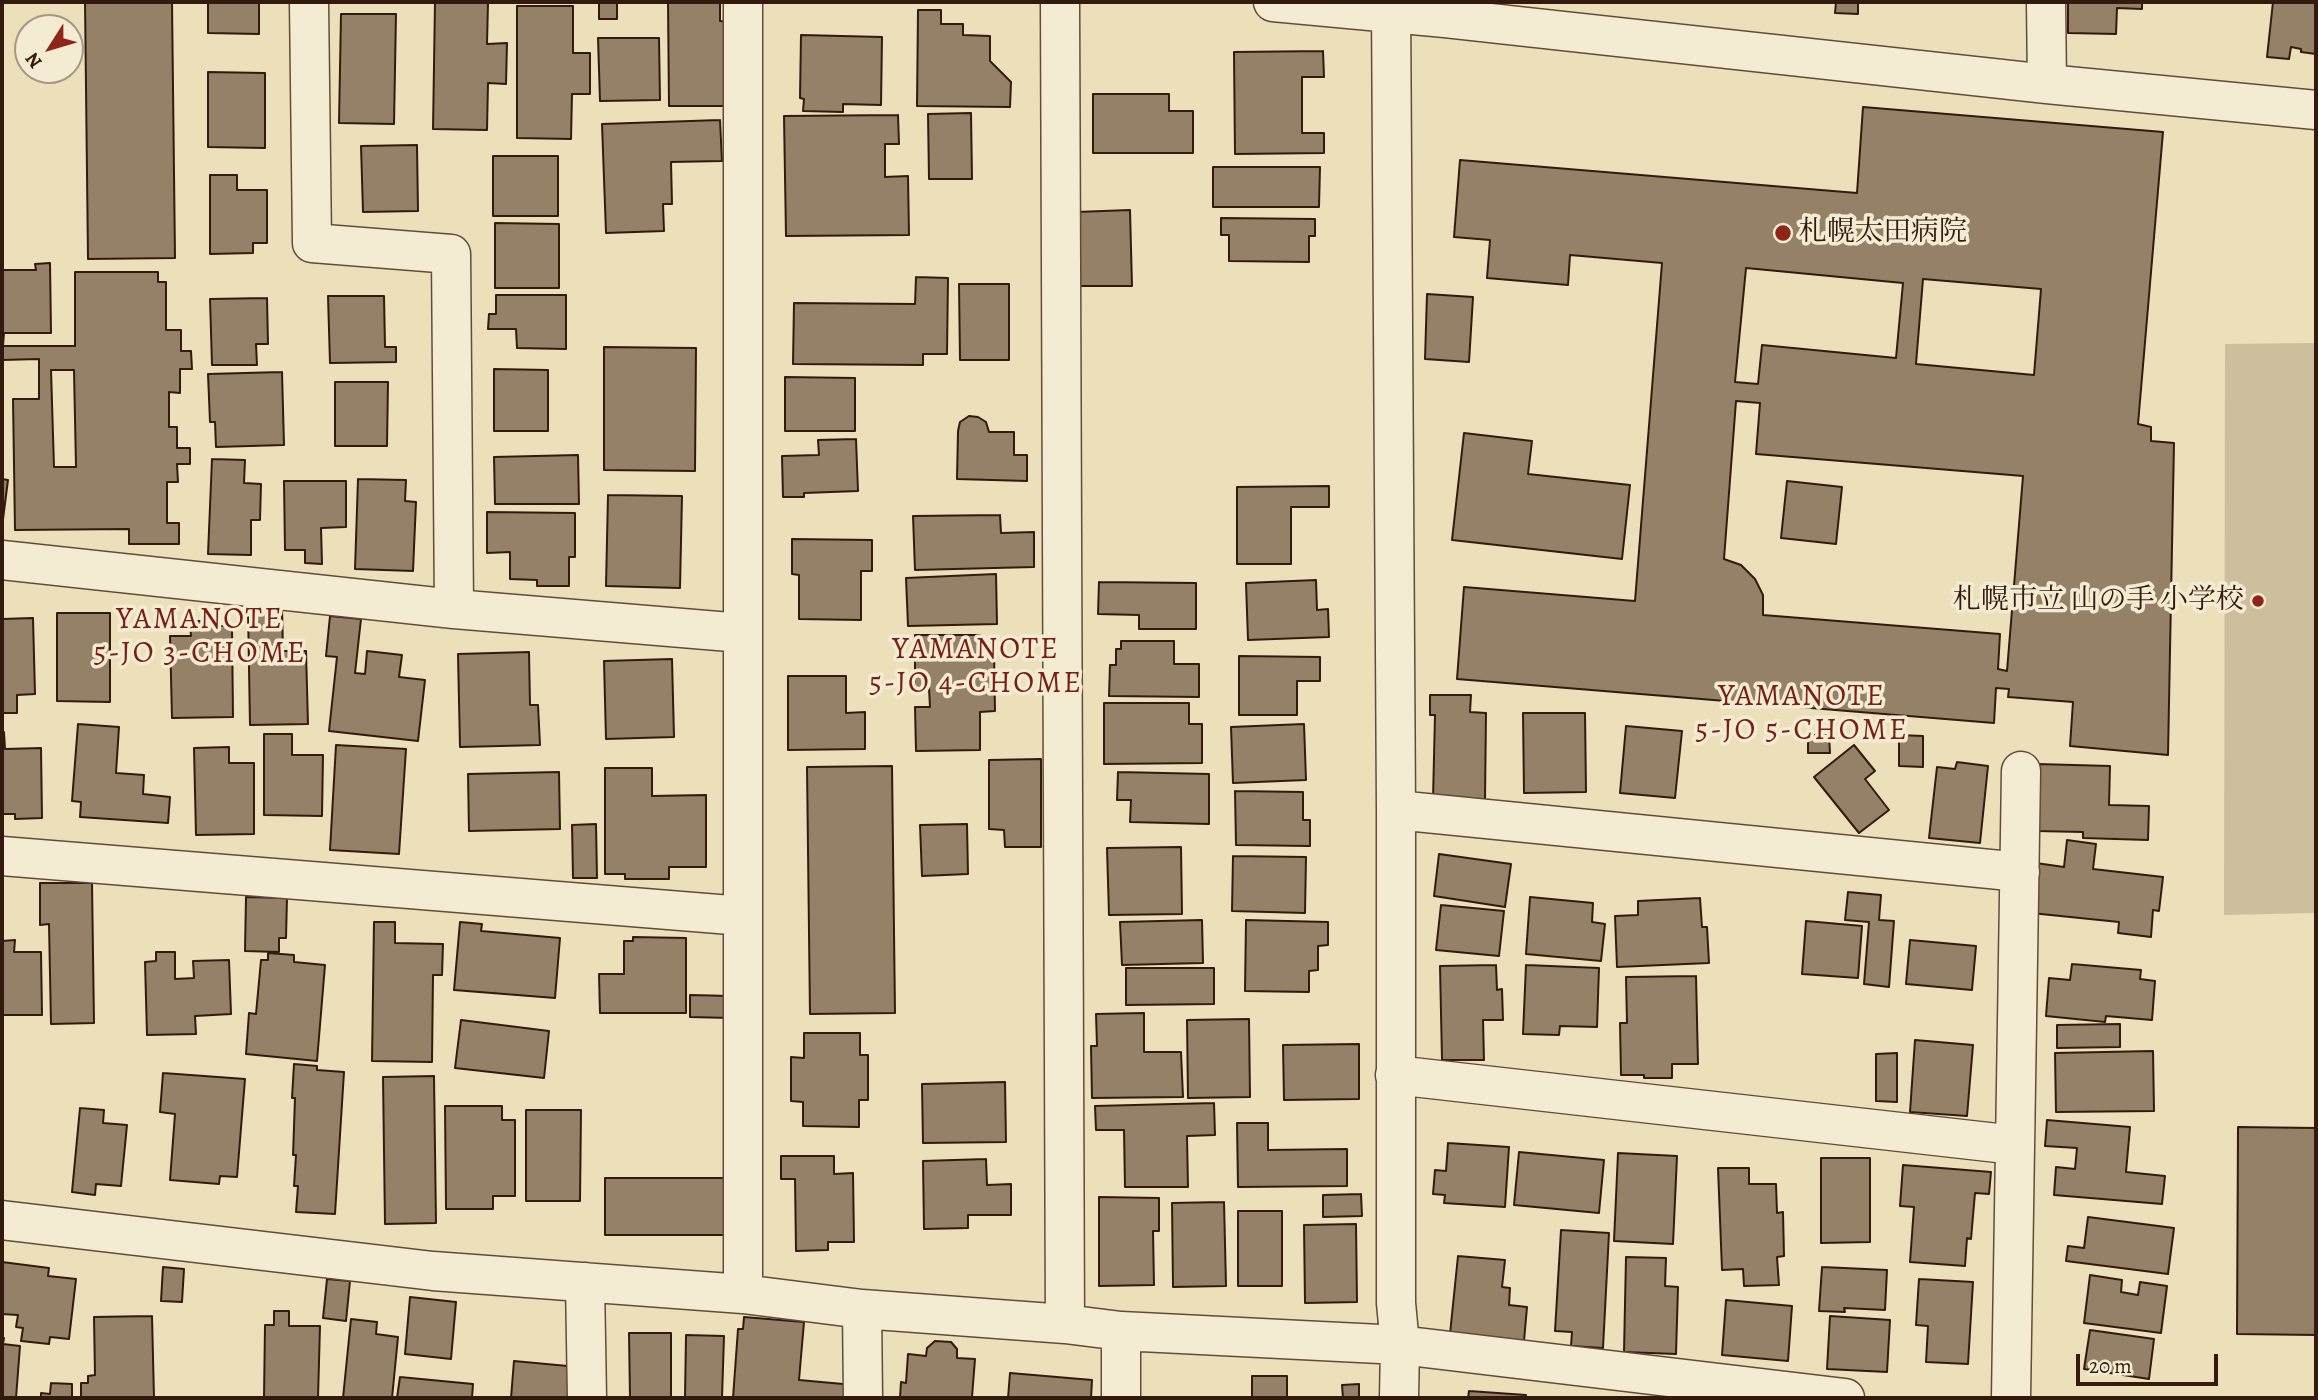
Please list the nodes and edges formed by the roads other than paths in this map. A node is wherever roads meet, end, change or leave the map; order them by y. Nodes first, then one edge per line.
1 (309, 2) edge
2 (743, 2) edge
3 (1060, 2) edge
4 (1273, 2) edge
5 (2046, 2) edge
6 (1392, 8) edge
7 (2047, 84) junction
8 (2316, 110) edge
9 (2, 560) edge
10 (454, 609) junction
11 (743, 634) junction
12 (2021, 771) dead end
13 (1396, 810) junction
14 (2, 856) edge
15 (2020, 872) junction
16 (743, 916) junction
17 (1395, 1076) junction
18 (2015, 1145) junction
19 (2, 1220) edge
20 (585, 1282) junction
21 (743, 1294) junction
22 (862, 1309) junction
23 (1065, 1324) junction
24 (1121, 1331) junction
25 (1400, 1345) junction
26 (586, 1398) edge
27 (863, 1398) edge
28 (1121, 1398) edge
29 (1399, 1398) edge
30 (1845, 1398) edge
31 (2011, 1398) edge

1 - 10 street
2 - 11 street
3 - 23 street
4 - 6 street
5 - 7 street
6 - 7 street
6 - 13 street
7 - 8 street
9 - 10 street
10 - 11 street
11 - 16 street
12 - 15 street
13 - 15 street
13 - 17 street
14 - 16 street
15 - 18 street
16 - 21 street
17 - 18 street
17 - 25 street
18 - 31 street
19 - 20 street
20 - 21 street
20 - 26 street
21 - 22 street
22 - 23 street
22 - 27 street
23 - 24 street
24 - 25 street
24 - 28 street
25 - 29 street
25 - 30 street

